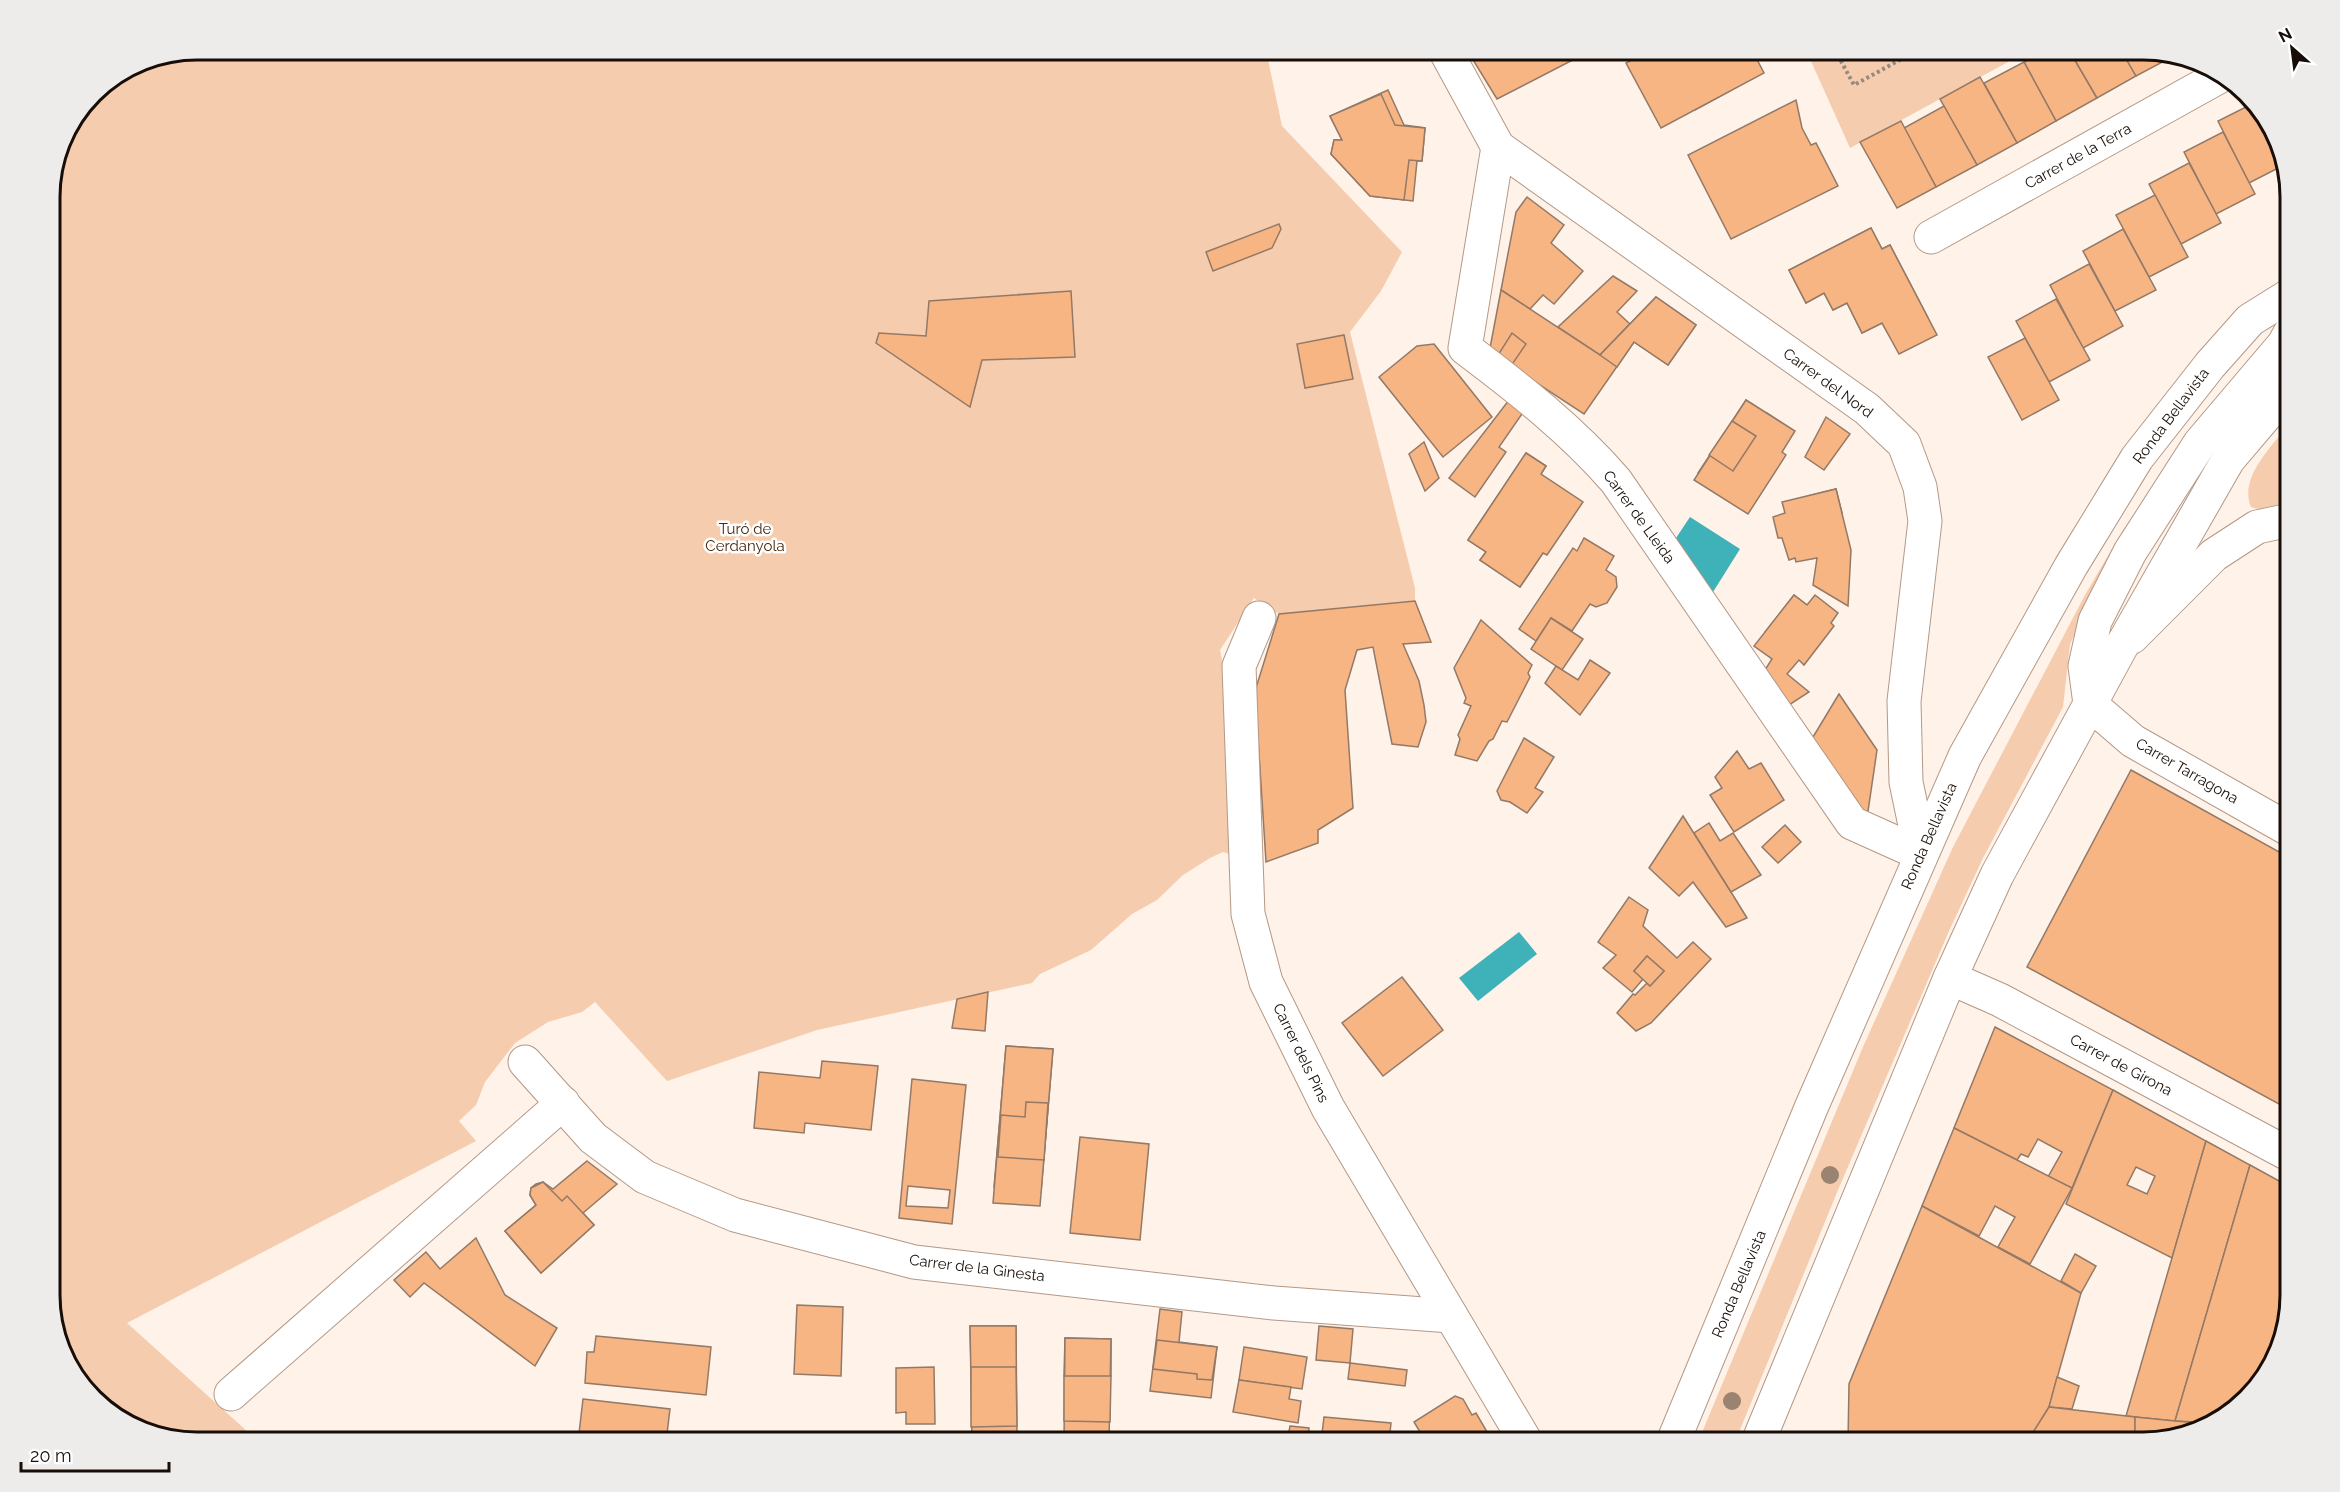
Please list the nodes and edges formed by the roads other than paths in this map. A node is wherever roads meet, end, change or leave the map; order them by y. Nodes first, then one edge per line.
1 (1450, 60) edge
2 (2213, 80) edge
3 (1498, 147) junction
4 (1931, 237) dead end
5 (2280, 301) edge
6 (2280, 349) edge
7 (2280, 399) edge
8 (2280, 522) edge
9 (1258, 618) dead end
10 (2120, 649) junction
11 (2090, 704) junction
12 (2280, 824) edge
13 (1921, 854) junction
14 (1950, 978) junction
15 (525, 1062) dead end
16 (563, 1103) junction
17 (2280, 1150) edge
18 (1451, 1316) junction
19 (231, 1394) dead end
20 (1520, 1432) edge
21 (1678, 1432) edge
22 (1763, 1432) edge

1 - 3 street
2 - 4 street, Carrer de la Terra
3 - 13 street, Carrer de Lleida
3 - 13 street, Carrer del Nord
5 - 13 street, Ronda Bellavista
6 - 11 street
7 - 10 street
8 - 10 street
9 - 18 street, Carrer dels Pins
10 - 11 street
11 - 12 street, Carrer Tarragona
11 - 14 street
13 - 21 street, Ronda Bellavista
14 - 17 street, Carrer de Girona
14 - 22 street
15 - 16 street, Carrer de la Ginesta
16 - 18 street, Carrer de la Ginesta
16 - 19 street
18 - 20 street, Carrer dels Pins

